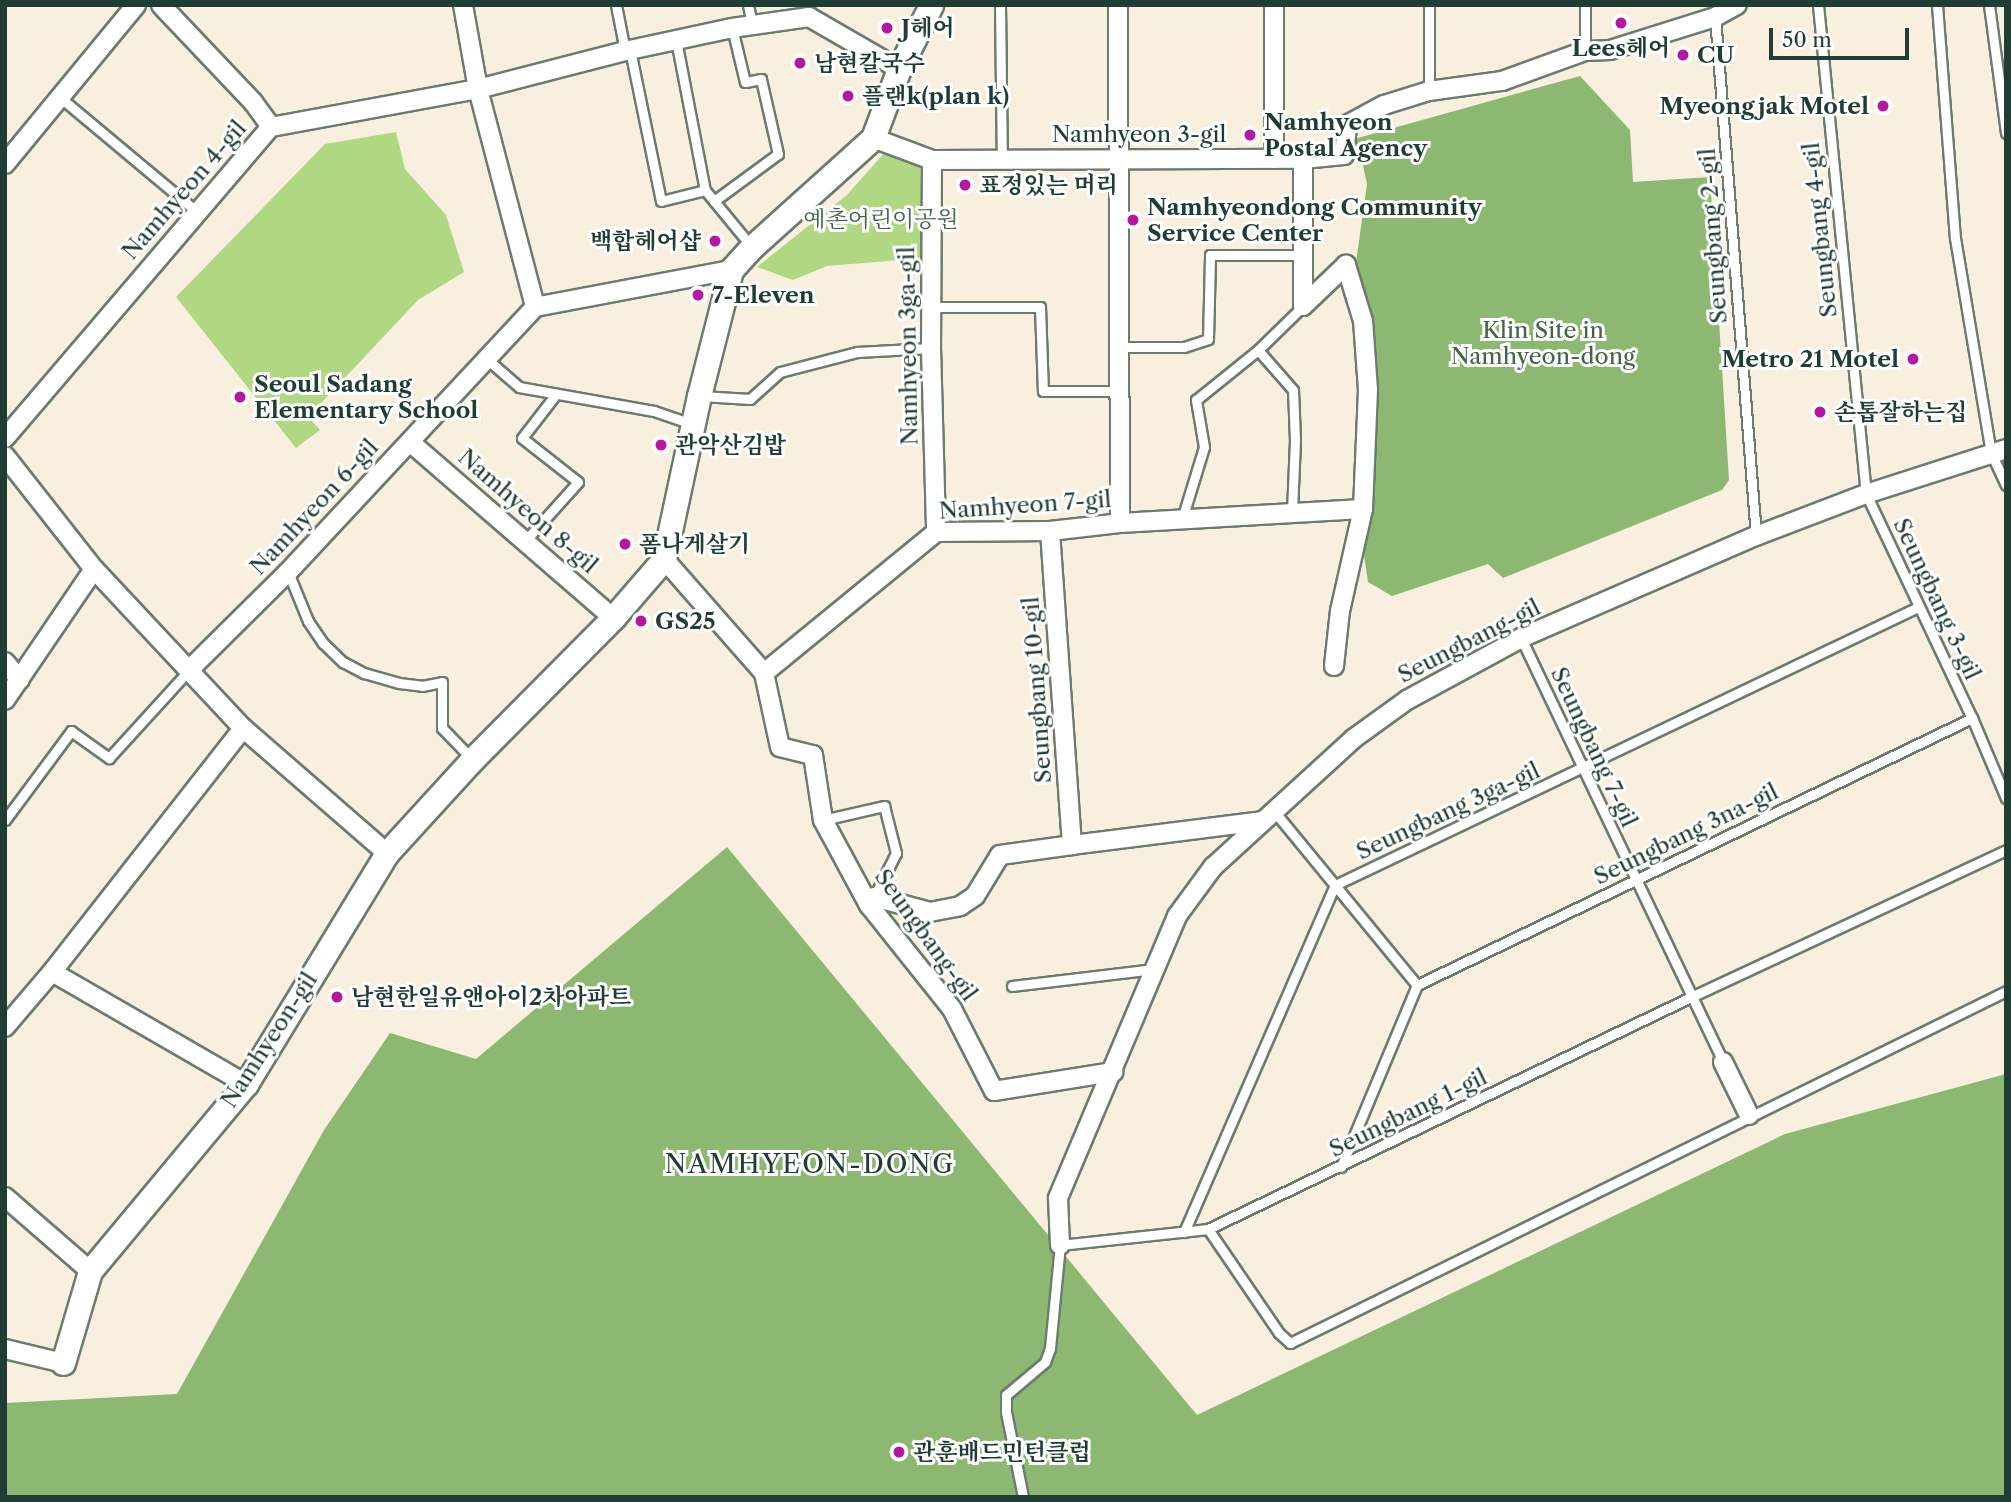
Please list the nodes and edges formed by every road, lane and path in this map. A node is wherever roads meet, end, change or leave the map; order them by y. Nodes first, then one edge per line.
1 (136, 5) edge
2 (162, 5) edge
3 (463, 5) edge
4 (615, 5) edge
5 (748, 5) edge
6 (931, 5) edge
7 (1000, 5) edge
8 (1118, 5) edge
9 (1274, 5) edge
10 (1429, 5) edge
11 (1585, 5) edge
12 (1737, 5) edge
13 (1818, 5) edge
14 (1937, 5) edge
15 (1989, 5) edge
16 (808, 11) edge
17 (1715, 17) junction
18 (752, 24) junction
19 (732, 28) junction
20 (676, 40) junction
21 (627, 50) junction
22 (1585, 51) junction
23 (899, 69) junction
24 (478, 89) junction
25 (1429, 91) junction
26 (62, 99) junction
27 (271, 127) junction
28 (2006, 133) edge
29 (873, 138) junction
30 (1117, 158) junction
31 (1002, 159) junction
32 (1274, 159) junction
33 (1303, 159) junction
34 (932, 160) junction
35 (5, 164) edge
36 (705, 190) junction
37 (715, 201) junction
38 (197, 212) junction
39 (752, 247) junction
40 (1303, 255) junction
41 (731, 270) junction
42 (1303, 306) junction
43 (535, 307) junction
44 (931, 307) junction
45 (1119, 346) junction
46 (931, 348) junction
47 (1258, 350) junction
48 (488, 360) junction
49 (1121, 391) junction
50 (556, 394) junction
51 (699, 396) junction
52 (694, 425) junction
53 (5, 438) edge
54 (410, 442) junction
55 (1998, 451) edge
56 (5, 456) edge
57 (2006, 485) edge
58 (1866, 494) junction
59 (1363, 509) junction
60 (1292, 512) junction
61 (1182, 519) junction
62 (1120, 523) junction
63 (1050, 531) junction
64 (936, 532) junction
65 (1756, 536) junction
66 (525, 541) junction
67 (664, 559) junction
68 (94, 569) junction
69 (288, 572) junction
70 (1918, 607) junction
71 (613, 618) junction
72 (1521, 638) junction
73 (5, 662) edge
74 (1334, 666) dead end
75 (190, 669) junction
76 (764, 673) junction
77 (20, 680) junction
78 (5, 700) edge
79 (1972, 718) junction
80 (243, 728) junction
81 (472, 760) junction
82 (1582, 770) junction
83 (2006, 798) edge
84 (1267, 816) junction
85 (5, 820) edge
86 (823, 820) junction
87 (1072, 845) junction
88 (2006, 850) edge
89 (387, 853) junction
90 (1635, 880) junction
91 (1335, 886) junction
92 (872, 901) junction
93 (1156, 969) junction
94 (52, 972) junction
95 (1417, 985) junction
96 (1012, 986) dead end
97 (2006, 991) edge
98 (1691, 997) junction
99 (5, 1027) edge
100 (1723, 1062) joint
101 (1113, 1072) junction
102 (246, 1084) junction
103 (1749, 1115) junction
104 (1341, 1167) junction
105 (5, 1197) edge
106 (1208, 1229) junction
107 (1184, 1232) junction
108 (1060, 1245) junction
109 (90, 1271) junction
110 (5, 1349) edge
111 (63, 1363) joint
112 (1023, 1497) edge

1 - 26 street
2 - 27 street
3 - 24 street
4 - 21 lane
5 - 18 lane
6 - 23 street, Namhyeon-gil
7 - 31 lane
8 - 30 street
9 - 32 street
10 - 25 lane
11 - 22 lane
12 - 17 street, Namhyeon 3-gil
13 - 58 lane, Seungbang 4-gil
14 - 55 lane
15 - 28 lane
16 - 18 street, Namhyeon 4-gil
16 - 23 street, Namhyeon 4-gil
17 - 22 street, Namhyeon 3-gil
17 - 65 lane, Seungbang 2-gil
18 - 19 street, Namhyeon 4-gil
19 - 20 street, Namhyeon 4-gil
19 - 37 lane
20 - 21 street, Namhyeon 4-gil
20 - 36 lane
21 - 24 street, Namhyeon 4-gil
21 - 36 lane
22 - 25 street, Namhyeon 3-gil
23 - 29 street, Namhyeon-gil
24 - 27 street, Namhyeon 4-gil
24 - 43 street
25 - 33 street, Namhyeon 3-gil
26 - 35 street
26 - 38 lane
27 - 38 street, Namhyeon 4-gil
29 - 34 street, Namhyeon 3-gil
29 - 39 street, Namhyeon-gil
30 - 31 street, Namhyeon 3-gil
30 - 32 street, Namhyeon 3-gil
30 - 45 street
31 - 34 street, Namhyeon 3-gil
32 - 33 street, Namhyeon 3-gil
33 - 40 street
34 - 44 street, Namhyeon 3ga-gil
36 - 37 lane
37 - 39 lane
38 - 53 street, Namhyeon 4-gil
39 - 41 street, Namhyeon-gil
40 - 42 street
40 - 45 lane
41 - 43 street
41 - 51 street, Namhyeon-gil
42 - 47 lane
42 - 59 street
43 - 48 street, Namhyeon 6-gil
44 - 46 street, Namhyeon 3ga-gil
44 - 49 lane
45 - 49 street
46 - 51 lane
46 - 64 street, Namhyeon 3ga-gil
47 - 60 lane
47 - 61 lane
48 - 50 lane
48 - 54 street, Namhyeon 6-gil
49 - 62 street
50 - 52 lane
50 - 66 lane
51 - 52 street, Namhyeon-gil
52 - 67 street, Namhyeon-gil
54 - 66 street, Namhyeon 8-gil
54 - 69 street, Namhyeon 6-gil
55 - 57 lane
55 - 58 street, Seungbang-gil
56 - 68 street
58 - 65 street, Seungbang-gil
58 - 70 lane, Seungbang 3-gil
59 - 60 street, Namhyeon 7-gil
59 - 74 street
60 - 61 street, Namhyeon 7-gil
61 - 62 street, Namhyeon 7-gil
62 - 63 street, Namhyeon 7-gil
63 - 64 street, Namhyeon 7-gil
63 - 87 street, Seungbang 10-gil
64 - 76 street, Namhyeon 7-gil
65 - 72 street, Seungbang-gil
66 - 71 street, Namhyeon 8-gil
67 - 71 street, Namhyeon-gil
67 - 76 street
68 - 75 street
68 - 77 street
69 - 75 street, Namhyeon 6-gil
69 - 81 lane
70 - 79 lane, Seungbang 3-gil
70 - 82 lane, Seungbang 3ga-gil
71 - 81 street, Namhyeon-gil
72 - 82 lane, Seungbang 7-gil
72 - 84 street, Seungbang-gil
73 - 77 street
75 - 80 street
75 - 85 lane
76 - 86 street, Seungbang-gil
77 - 78 street
79 - 83 lane, Seungbang 3-gil
79 - 90 lane, Seungbang 3na-gil
80 - 89 street
80 - 94 street
81 - 89 street, Namhyeon-gil
82 - 90 lane, Seungbang 7-gil
82 - 91 lane, Seungbang 3ga-gil
84 - 87 street
84 - 91 lane
84 - 93 street, Seungbang-gil
86 - 92 street, Seungbang-gil
86 - 92 lane
87 - 92 street
88 - 98 lane, Seungbang 1-gil
89 - 102 street, Namhyeon-gil
90 - 95 lane, Seungbang 3na-gil
90 - 98 lane, Seungbang 7-gil
91 - 95 lane
91 - 107 lane
92 - 101 street, Seungbang-gil
93 - 96 lane
93 - 101 street, Seungbang-gil
94 - 99 street
94 - 102 street
95 - 104 lane
97 - 103 lane
98 - 100 lane, Seungbang 7-gil
98 - 104 lane, Seungbang 1-gil
100 - 103 street
101 - 108 street, Seungbang-gil
102 - 109 street, Namhyeon-gil
103 - 106 lane
104 - 106 lane, Seungbang 1-gil
105 - 109 street
106 - 107 lane, Seungbang 1-gil
107 - 108 lane, Seungbang 1-gil
108 - 112 lane
109 - 111 street, Namhyeon-gil
110 - 111 street

